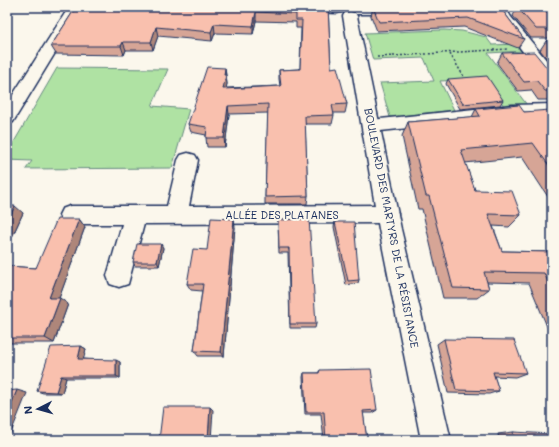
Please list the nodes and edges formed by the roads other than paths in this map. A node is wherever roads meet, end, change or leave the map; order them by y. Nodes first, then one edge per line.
1 (76, 7) edge
2 (292, 7) edge
3 (457, 7) edge
4 (498, 8) edge
5 (349, 10) edge
6 (519, 11) edge
7 (546, 43) edge
8 (527, 46) junction
9 (552, 78) edge
10 (552, 110) edge
11 (7, 118) edge
12 (372, 126) junction
13 (188, 160) dead end
14 (387, 214) junction
15 (70, 215) dead end
16 (136, 215) junction
17 (176, 215) junction
18 (119, 276) dead end
19 (436, 440) edge

1 - 11 street
2 - 5 street
3 - 5 street
4 - 6 street
4 - 8 street
5 - 12 street, BOULEVARD DES MARTYRS DE LA RÉSISTANCE
7 - 8 street
8 - 9 street
10 - 12 street
12 - 14 street, BOULEVARD DES MARTYRS DE LA RÉSISTANCE
13 - 17 street
14 - 17 street, ALLÉE DES PLATANES
14 - 19 street, BOULEVARD DES MARTYRS DE LA RÉSISTANCE
15 - 16 street, ALLÉE DES PLATANES
16 - 17 street, ALLÉE DES PLATANES
16 - 18 street

